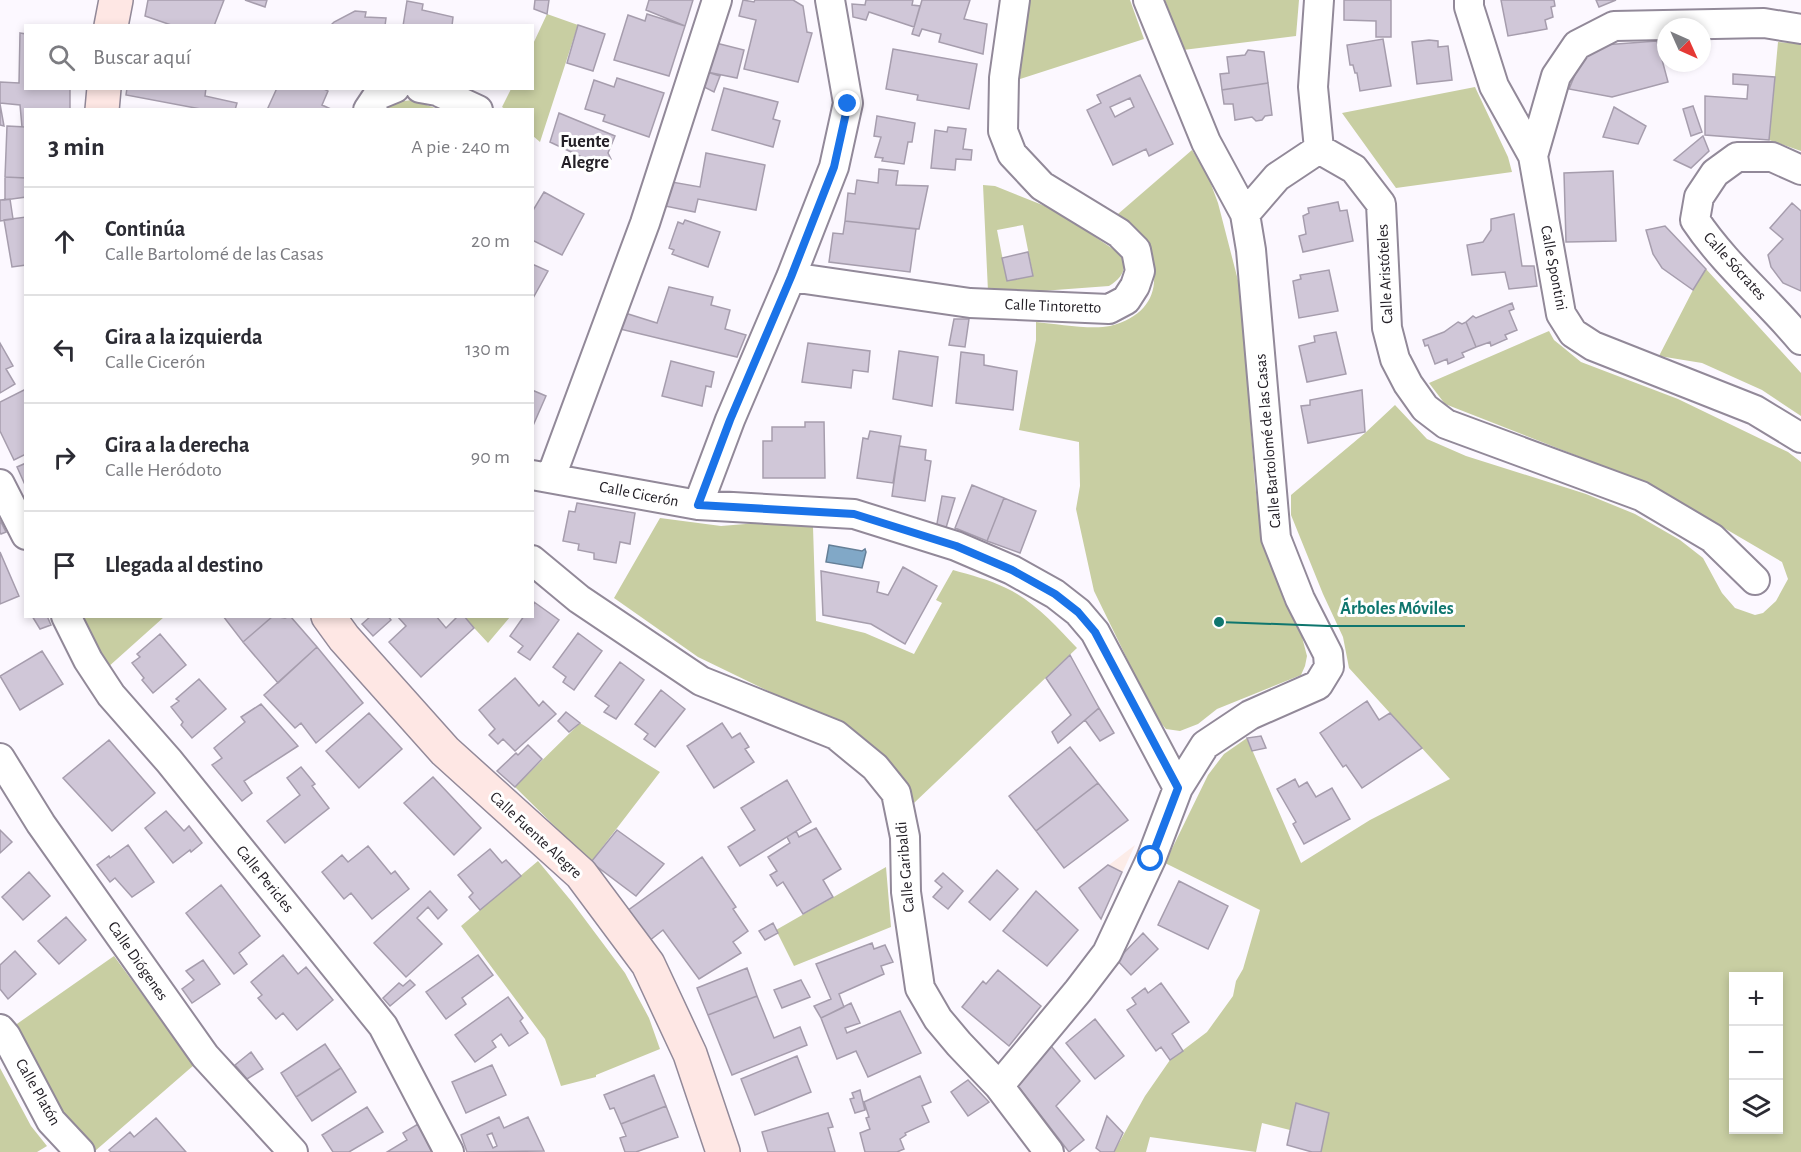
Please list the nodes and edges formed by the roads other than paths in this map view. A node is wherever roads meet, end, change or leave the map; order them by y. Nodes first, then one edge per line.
1 (116, 0) edge
2 (717, 0) edge
3 (830, 0) edge
4 (1014, 0) edge
5 (1148, 0) edge
6 (1319, 0) edge
7 (1469, 0) edge
8 (111, 24) edge
9 (1801, 29) edge
10 (104, 90) edge
11 (390, 90) edge
12 (431, 90) edge
13 (102, 108) edge
14 (370, 108) edge
15 (474, 108) edge
16 (1319, 149) junction
17 (1533, 156) junction
18 (1801, 170) edge
19 (1245, 214) junction
20 (791, 277) junction
21 (1801, 340) edge
22 (1801, 438) edge
23 (542, 476) edge
24 (0, 484) edge
25 (698, 505) junction
26 (24, 531) edge
27 (534, 562) edge
28 (1755, 580) dead end
29 (67, 618) edge
30 (329, 618) edge
31 (0, 758) edge
32 (1178, 788) junction
33 (0, 1029) edge
34 (999, 1086) junction
35 (80, 1152) edge
36 (293, 1152) edge
37 (449, 1152) edge
38 (723, 1152) edge
39 (1049, 1152) edge

1 - 8 street
2 - 23 street, Calle Cicerón
3 - 20 street
4 - 20 street, Calle Tintoretto
5 - 19 street, Calle Bartolomé de las Casas
6 - 16 street
7 - 17 street, Calle Spontini
9 - 17 street
10 - 13 street
11 - 14 street
12 - 15 street
16 - 19 street
16 - 28 street, Calle Aristóteles
17 - 22 street, Calle Spontini
18 - 21 street, Calle Sócrates
19 - 32 street, Calle Bartolomé de las Casas
20 - 25 street
23 - 25 street, Calle Cicerón
24 - 26 street
25 - 32 street, Calle Cicerón
27 - 34 street, Calle Garibaldi
29 - 37 street, Calle Pericles
30 - 38 street, Calle Fuente Alegre
31 - 36 street, Calle Diógenes
32 - 34 street, Calle Bartolomé de las Casas
33 - 35 street, Calle Platón
34 - 39 street, Calle Garibaldi

